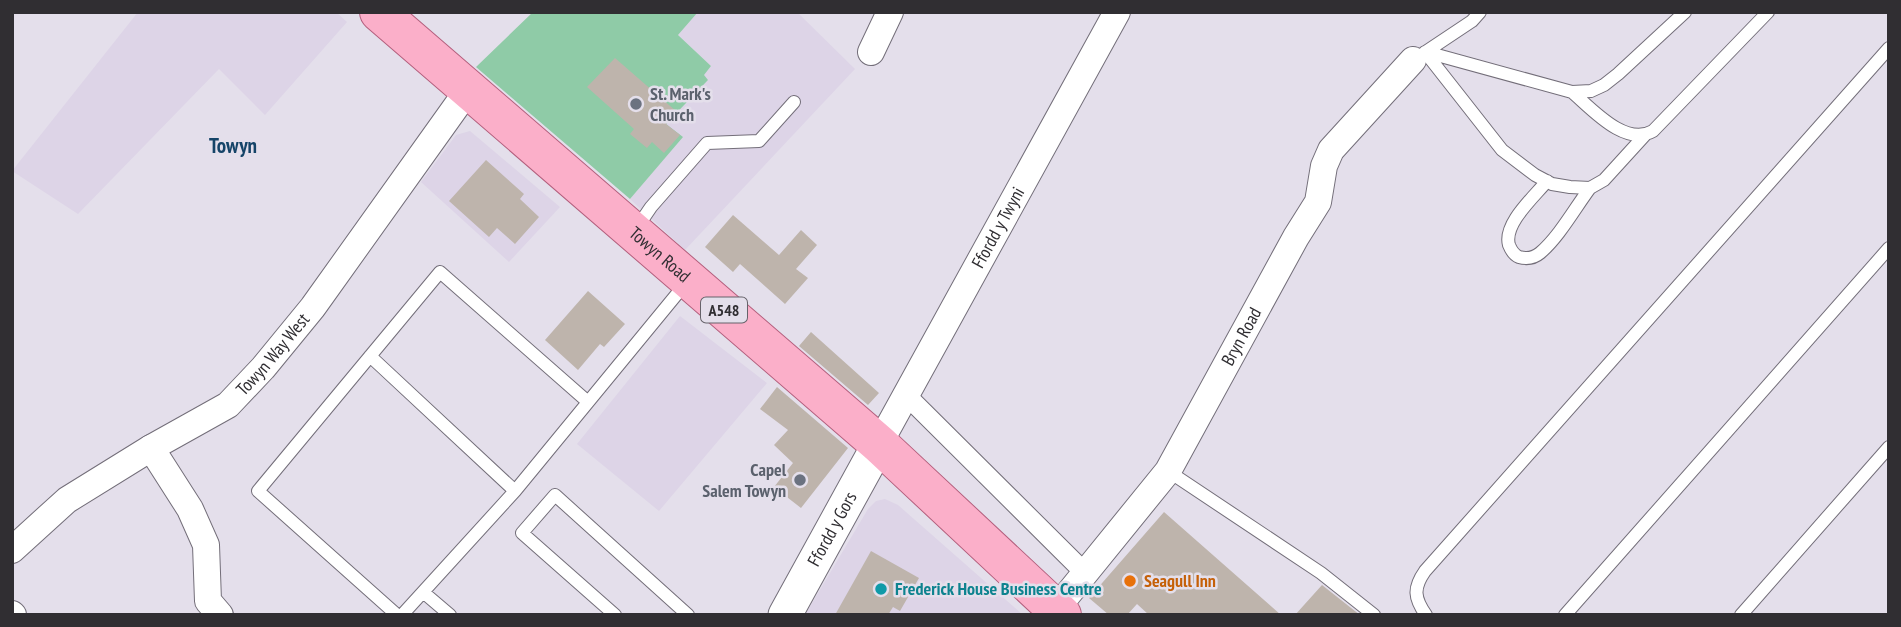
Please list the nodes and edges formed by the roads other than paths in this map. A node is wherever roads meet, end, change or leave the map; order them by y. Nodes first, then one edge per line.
1 (379, 12) edge
2 (890, 12) edge
3 (1480, 12) edge
4 (1768, 12) edge
5 (1113, 13) edge
6 (1678, 15) edge
7 (1889, 48) edge
8 (871, 52) dead end
9 (1420, 56) junction
10 (468, 90) junction
11 (1572, 92) junction
12 (794, 102) dead end
13 (1645, 135) junction
14 (1547, 181) junction
15 (1590, 188) junction
16 (634, 232) junction
17 (1889, 248) edge
18 (688, 280) junction
19 (370, 356) junction
20 (906, 395) junction
21 (588, 402) junction
22 (879, 444) junction
23 (1889, 447) edge
24 (151, 448) junction
25 (1168, 471) junction
26 (515, 491) junction
27 (12, 550) edge
28 (1085, 573) junction
29 (423, 592) junction
30 (1059, 612) edge
31 (219, 615) edge
32 (397, 615) edge
33 (402, 615) edge
34 (450, 615) edge
35 (615, 615) edge
36 (688, 615) edge
37 (785, 615) edge
38 (1374, 615) edge
39 (1426, 615) edge
40 (1565, 615) edge
41 (1741, 615) edge

1 - 10 main road, Towyn Road / A548
2 - 8 street
3 - 9 lane
4 - 13 lane
5 - 20 street, Ffordd y Twyni
6 - 11 lane
7 - 39 lane
9 - 11 lane
9 - 14 lane
9 - 25 street, Bryn Road
10 - 16 main road, Towyn Road / A548
10 - 24 street, Towyn Way West
11 - 13 lane
12 - 16 lane
13 - 15 lane
14 - 15 lane
14 - 15 lane
16 - 18 main road, Towyn Road / A548
17 - 40 lane
18 - 21 lane
18 - 22 main road, Towyn Road / A548
19 - 21 lane
19 - 26 lane
19 - 32 lane
20 - 22 street, Ffordd y Twyni
20 - 28 street
21 - 26 lane
22 - 30 main road, Towyn Road / A548
22 - 37 street, Ffordd y Gors
23 - 41 lane
24 - 27 street, Towyn Way West
24 - 31 street
25 - 28 street, Bryn Road
25 - 38 lane
26 - 29 lane
28 - 30 street, Bryn Road
29 - 33 lane
29 - 34 lane
35 - 36 lane

